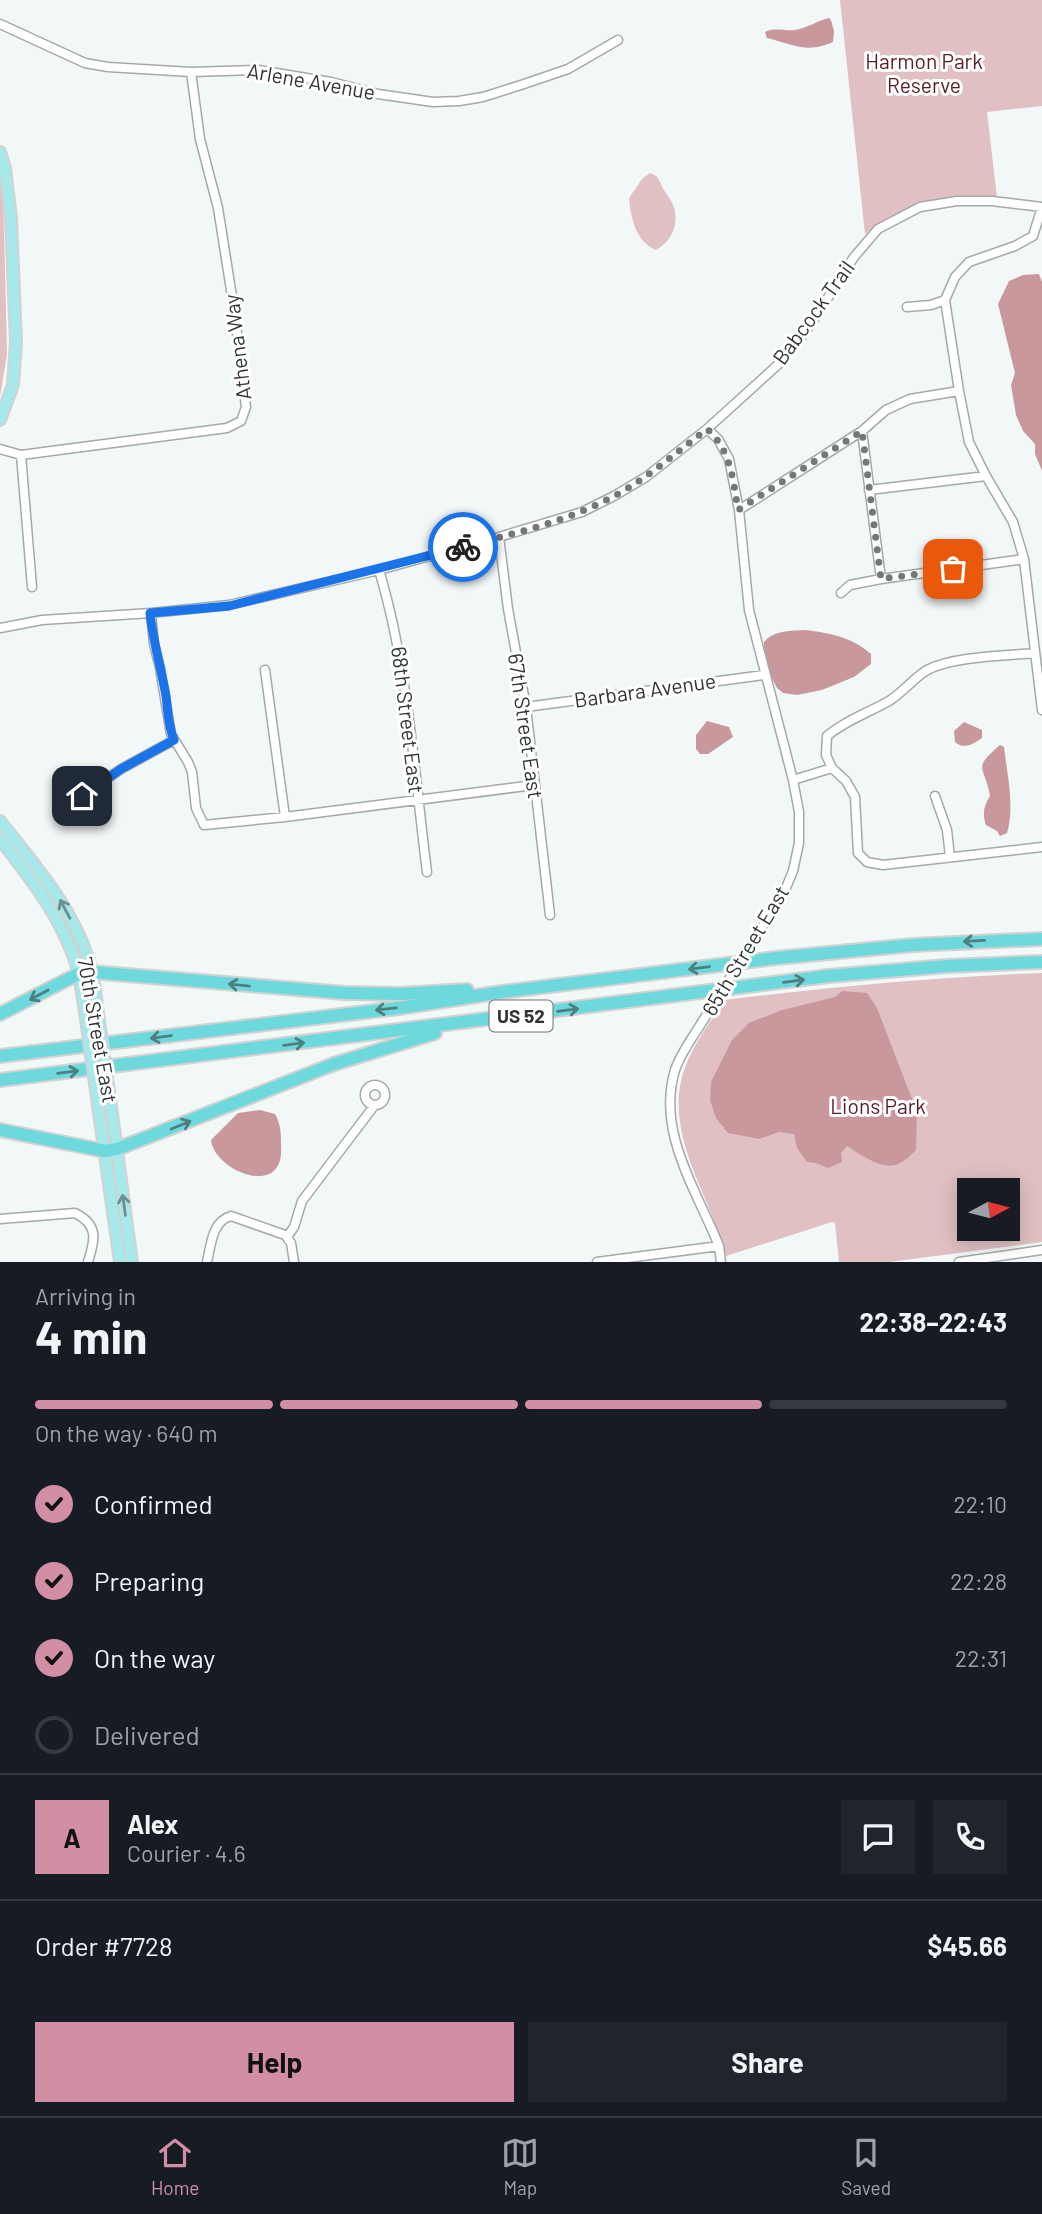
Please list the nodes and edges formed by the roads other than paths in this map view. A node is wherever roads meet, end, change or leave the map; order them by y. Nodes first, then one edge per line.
1 (0, 24) edge
2 (618, 40) dead end
3 (191, 72) junction
4 (0, 152) edge
5 (1042, 207) edge
6 (945, 300) junction
7 (907, 307) dead end
8 (959, 391) junction
9 (0, 420) edge
10 (707, 429) junction
11 (862, 431) junction
12 (0, 449) edge
13 (21, 455) junction
14 (985, 476) junction
15 (869, 489) junction
16 (738, 510) junction
17 (499, 537) junction
18 (1024, 559) junction
19 (379, 570) junction
20 (881, 579) junction
21 (32, 587) dead end
22 (841, 593) dead end
23 (150, 613) junction
24 (0, 628) edge
25 (1035, 653) junction
26 (265, 670) dead end
27 (764, 675) junction
28 (526, 707) junction
29 (1042, 709) edge
30 (174, 740) junction
31 (832, 768) junction
32 (793, 779) junction
33 (534, 785) junction
34 (82, 796) dead end
35 (935, 796) dead end
36 (418, 800) junction
37 (285, 817) junction
38 (0, 821) edge
39 (0, 839) edge
40 (1042, 847) edge
41 (950, 857) junction
42 (427, 872) dead end
43 (550, 915) dead end
44 (1042, 939) edge
45 (1042, 962) edge
46 (85, 973) junction
47 (502, 992) junction
48 (91, 1011) junction
49 (0, 1014) edge
50 (483, 1021) junction
51 (0, 1056) edge
52 (0, 1080) edge
53 (374, 1106) dead end
54 (0, 1130) edge
55 (111, 1150) junction
56 (0, 1219) edge
57 (287, 1237) junction
58 (719, 1246) junction
59 (1042, 1250) edge
60 (973, 1261) edge
61 (88, 1262) edge
62 (120, 1262) edge
63 (132, 1262) edge
64 (207, 1262) edge
65 (294, 1262) edge
66 (597, 1262) edge
67 (721, 1262) edge
68 (959, 1262) edge

1 - 3 street, Arlene Avenue
2 - 3 street, Arlene Avenue
3 - 13 street, Athena Way
4 - 9 main road
5 - 6 street
5 - 10 street, Babcock Trail
6 - 7 street
6 - 8 street
8 - 11 street
8 - 14 street
10 - 16 street, 65th Street East
10 - 17 street, Babcock Trail
11 - 15 street
11 - 16 street
12 - 13 street, Athena Way
13 - 21 street
14 - 15 street
14 - 18 street
15 - 20 street
16 - 27 street, 65th Street East
17 - 19 street, Babcock Trail
17 - 28 street, 67th Street East
18 - 20 street
18 - 25 street
19 - 23 street, Babcock Trail
19 - 36 street, 68th Street East
20 - 22 street
23 - 24 street, Babcock Trail
23 - 30 street
25 - 29 street
25 - 31 street
26 - 37 street
27 - 28 street, Barbara Avenue
27 - 32 street, 65th Street East
28 - 33 street, 67th Street East
30 - 34 street
30 - 37 street
31 - 32 street
31 - 41 street
32 - 58 street, 65th Street East, bridge
33 - 36 street
33 - 43 street, 67th Street East
35 - 41 street
36 - 37 street
36 - 42 street, 68th Street East
46 -> 38 main road, 70th Street East
39 - 46 main road, 70th Street East
40 - 41 street
44 -> 47 highway, US 52
50 -> 45 highway, US 52
47 -> 46 highway
46 - 48 main road, 70th Street East
46 -> 49 highway
47 -> 51 highway, US 52
48 - 55 main road, 70th Street East, bridge
48 - 55 main road, 70th Street East, bridge
52 -> 50 highway, US 52
55 -> 50 highway
53 - 57 street
54 - 55 highway
55 - 62 main road, 70th Street East
63 -> 55 main road, 70th Street East
56 - 61 street
57 - 64 street
57 - 65 street
58 - 66 street
58 - 67 street, 65th Street East
59 - 60 street
60 - 68 street

